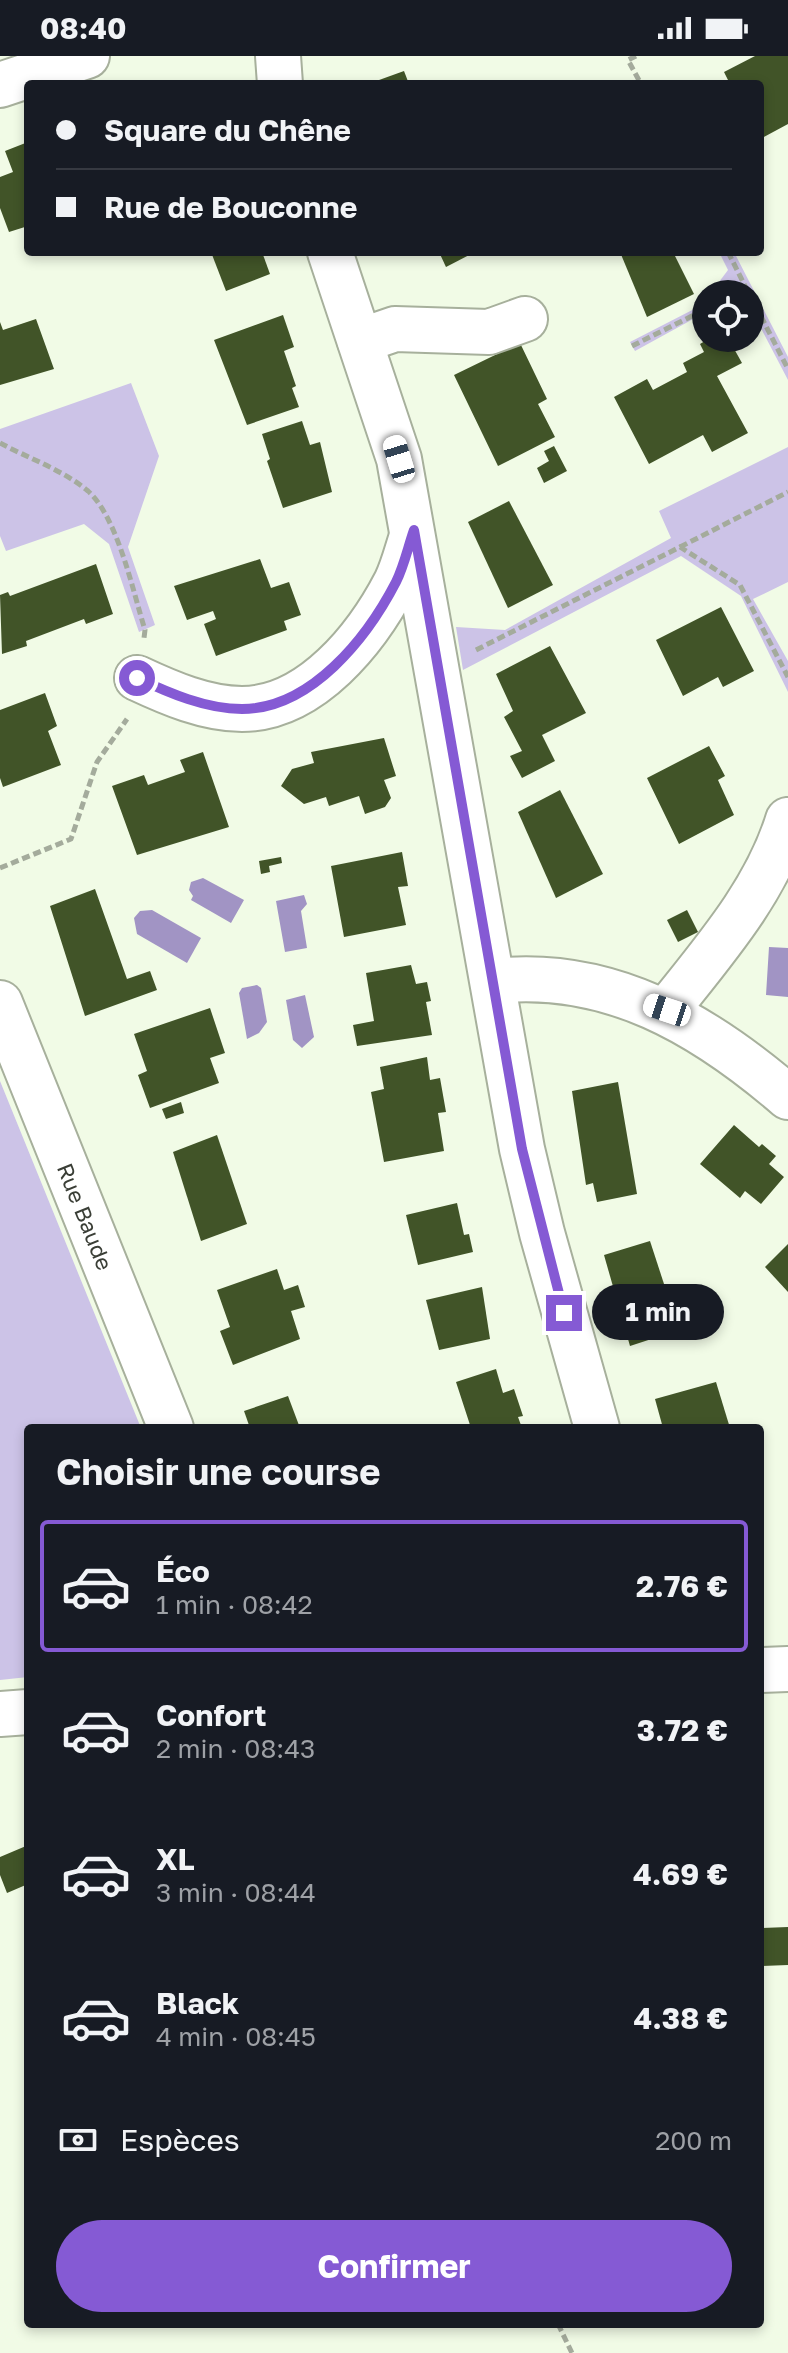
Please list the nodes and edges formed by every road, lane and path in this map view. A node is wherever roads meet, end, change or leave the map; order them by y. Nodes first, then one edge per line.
1 (87, 56) edge
2 (278, 56) edge
3 (636, 56) edge
4 (280, 80) edge
5 (639, 80) edge
6 (0, 85) edge
7 (331, 256) edge
8 (730, 256) edge
9 (743, 280) edge
10 (692, 316) edge
11 (525, 319) dead end
12 (764, 322) edge
13 (360, 341) junction
14 (632, 346) dead end
15 (788, 369) edge
16 (0, 443) edge
17 (788, 492) edge
18 (414, 530) junction
19 (680, 547) junction
20 (436, 671) junction
21 (788, 677) edge
22 (137, 678) junction
23 (788, 820) edge
24 (0, 868) edge
25 (493, 981) junction
26 (0, 1003) edge
27 (667, 1010) junction
28 (788, 1097) edge
29 (169, 1424) edge
30 (596, 1424) edge
31 (788, 1669) edge
32 (764, 1670) edge
33 (24, 1712) edge
34 (0, 1714) edge
35 (560, 2328) edge
36 (572, 2353) edge

1 - 6 street
2 - 4 street
3 - 5 path
7 - 13 street
8 - 9 path
10 - 14 path
11 - 13 street
12 - 15 path
13 - 18 street
16 - 22 path
17 - 19 path
18 - 20 street
18 - 22 street
19 - 20 path
19 - 21 path
20 - 25 street
22 - 24 path
23 - 27 street
25 - 27 street
25 - 30 street
26 - 29 street, Rue Baude
27 - 28 street
31 - 32 street
33 - 34 street
35 - 36 path

